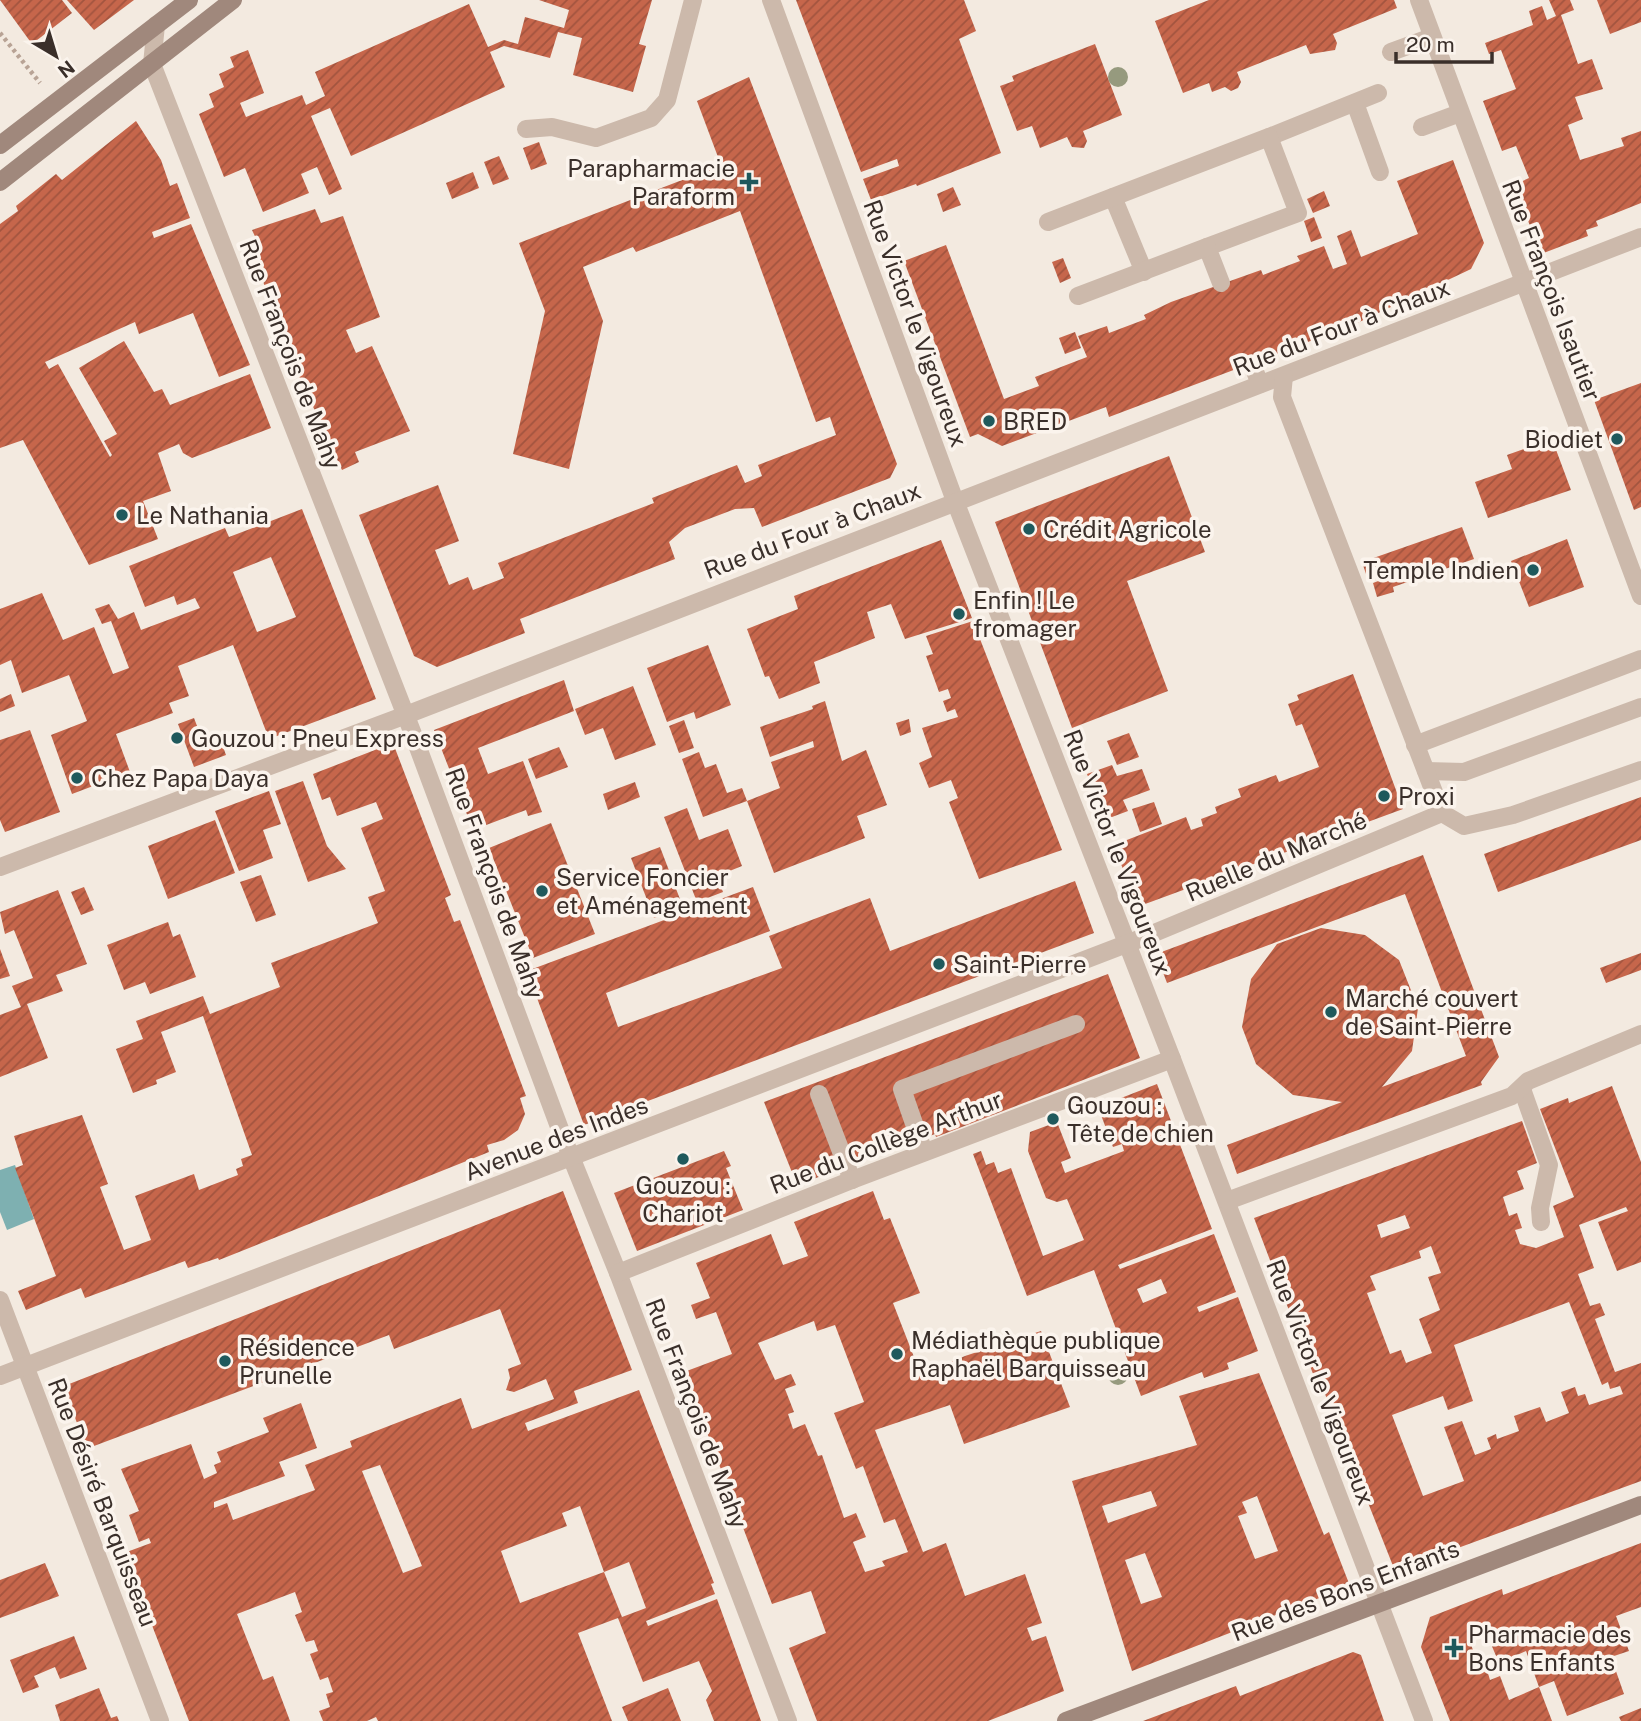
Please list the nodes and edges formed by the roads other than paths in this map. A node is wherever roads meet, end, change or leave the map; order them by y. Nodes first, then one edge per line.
1 (189, 0) edge
2 (233, 0) edge
3 (693, 0) edge
4 (771, 0) edge
5 (1419, 0) edge
6 (156, 25) junction
7 (1432, 37) junction
8 (1391, 52) dead end
9 (152, 64) junction
10 (1378, 93) dead end
11 (1354, 103) junction
12 (1460, 113) junction
13 (1422, 127) dead end
14 (526, 129) dead end
15 (1269, 137) junction
16 (0, 145) edge
17 (1380, 172) dead end
18 (0, 182) edge
19 (1113, 197) junction
20 (1048, 222) dead end
21 (1641, 237) edge
22 (1207, 247) junction
23 (1143, 272) junction
24 (1221, 284) dead end
25 (1523, 284) junction
26 (1078, 296) dead end
27 (1252, 364) dead end
28 (1284, 376) junction
29 (1260, 384) junction
30 (955, 501) junction
31 (1641, 596) edge
32 (1641, 659) edge
33 (1641, 707) edge
34 (405, 715) junction
35 (1415, 745) junction
36 (1641, 770) edge
37 (1426, 771) junction
38 (1442, 813) junction
39 (0, 867) edge
40 (1128, 943) junction
41 (1076, 1024) dead end
42 (1641, 1034) edge
43 (1172, 1059) junction
44 (1525, 1085) junction
45 (819, 1094) dead end
46 (924, 1152) junction
47 (571, 1158) junction
48 (852, 1180) junction
49 (1227, 1201) junction
50 (1541, 1222) dead end
51 (618, 1273) junction
52 (0, 1300) edge
53 (26, 1366) junction
54 (0, 1376) edge
55 (1641, 1505) edge
56 (1379, 1604) junction
57 (160, 1721) edge
58 (788, 1721) edge
59 (1066, 1721) edge
60 (1424, 1721) edge

1 - 6 street
2 - 9 street
3 - 14 street
4 - 30 street, Rue Victor le Vigoureux
5 - 7 street, Rue François Isautier
6 - 9 street
6 - 16 street
7 - 8 street
7 - 12 street, Rue François Isautier
9 - 18 street
9 - 34 street, Rue François de Mahy
10 - 11 street
11 - 15 street
11 - 17 street
12 - 13 street
12 - 25 street, Rue François Isautier
15 - 19 street
15 - 22 street
19 - 20 street
19 - 23 street
21 - 25 street, Rue du Four à Chaux
22 - 23 street
22 - 24 street
23 - 26 street
25 - 28 street, Rue du Four à Chaux
25 - 31 street, Rue François Isautier
27 - 29 street
28 - 29 street, Rue du Four à Chaux
28 - 35 street
29 - 30 street, Rue du Four à Chaux
30 - 34 street, Rue du Four à Chaux
30 - 40 street, Rue Victor le Vigoureux
32 - 35 street
33 - 37 street
34 - 39 street, Rue du Four à Chaux
34 - 47 street, Rue François de Mahy
35 - 37 street
36 - 38 street
37 - 38 street
38 - 40 street, Ruelle du Marché
40 - 43 street, Rue Victor le Vigoureux
40 - 47 street, Avenue des Indes
41 - 46 street
42 - 44 street
43 - 46 street, Rue du Collège Arthur
43 - 49 street, Rue Victor le Vigoureux
44 - 49 street
44 - 50 street
45 - 48 street
46 - 48 street, Rue du Collège Arthur
47 - 51 street, Rue François de Mahy
47 - 53 street, Avenue des Indes
48 - 51 street, Rue du Collège Arthur
49 - 56 street, Rue Victor le Vigoureux
51 - 58 street, Rue François de Mahy
52 - 53 street, Rue Désiré Barquisseau
53 - 54 street, Avenue des Indes
53 - 57 street, Rue Désiré Barquisseau
55 - 56 street, Rue des Bons Enfants
56 - 59 street, Rue des Bons Enfants
56 - 60 street, Rue Victor le Vigoureux

